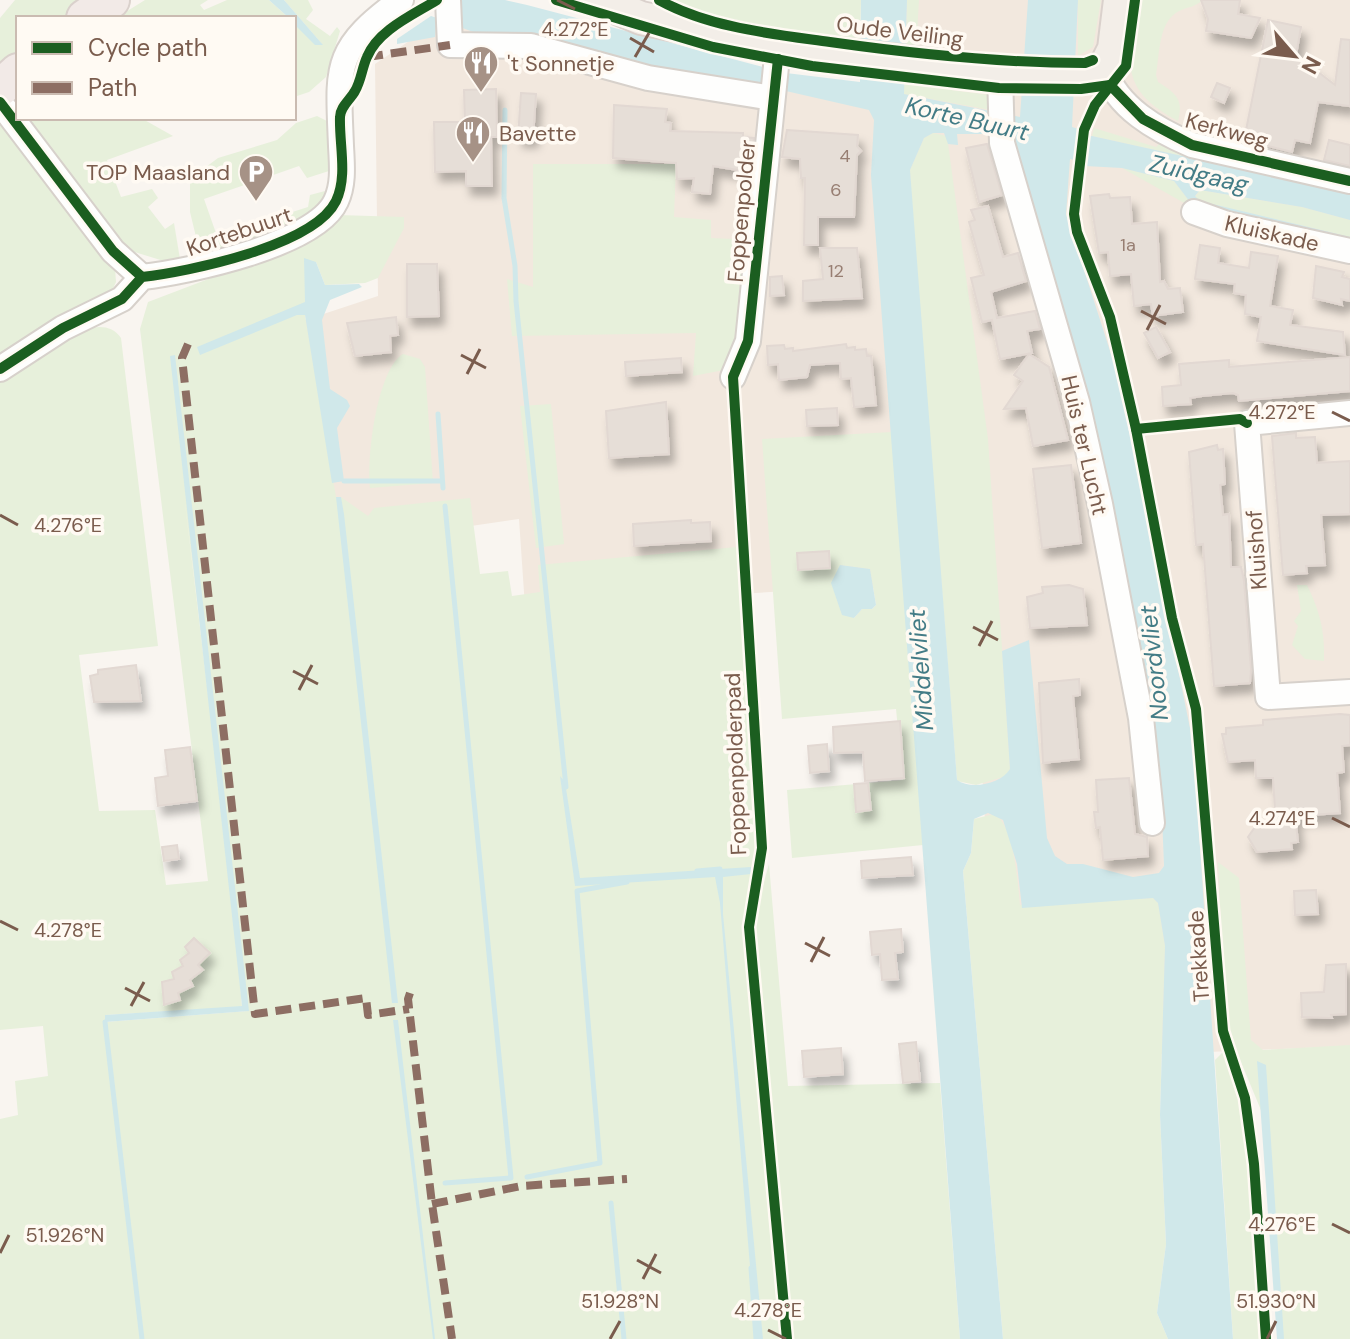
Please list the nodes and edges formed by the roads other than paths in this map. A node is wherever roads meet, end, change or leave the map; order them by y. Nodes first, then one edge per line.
1 (111, 0) edge
2 (401, 0) edge
3 (448, 0) edge
4 (598, 0) edge
5 (640, 0) edge
6 (1120, 0) edge
7 (88, 16) edge
8 (675, 22) junction
9 (778, 57) junction
10 (1094, 72) junction
11 (16, 76) edge
12 (1006, 81) junction
13 (772, 95) junction
14 (3, 99) edge
15 (16, 117) edge
16 (18, 120) edge
17 (1350, 181) edge
18 (1194, 212) dead end
19 (1350, 251) edge
20 (142, 277) junction
21 (0, 369) edge
22 (733, 377) dead end
23 (1350, 413) edge
24 (1350, 692) edge
25 (1152, 823) dead end

1 - 7 highway
2 - 20 street, Kortebuurt
3 - 13 street
4 - 8 main road, Oude Veiling
5 - 8 main road, Oude Veiling
6 - 10 main road
8 - 9 main road, Oude Veiling
9 - 12 main road, Oude Veiling
9 - 13 street, Foppenpolder
10 - 12 main road, Oude Veiling
10 - 17 street, Kerkweg
11 - 14 highway
12 - 25 street, Huis ter Lucht
13 - 22 street, Foppenpolder
14 - 15 street
16 - 20 street
18 - 19 street, Kluiskade
20 - 21 street
23 - 24 street, Kluishof

